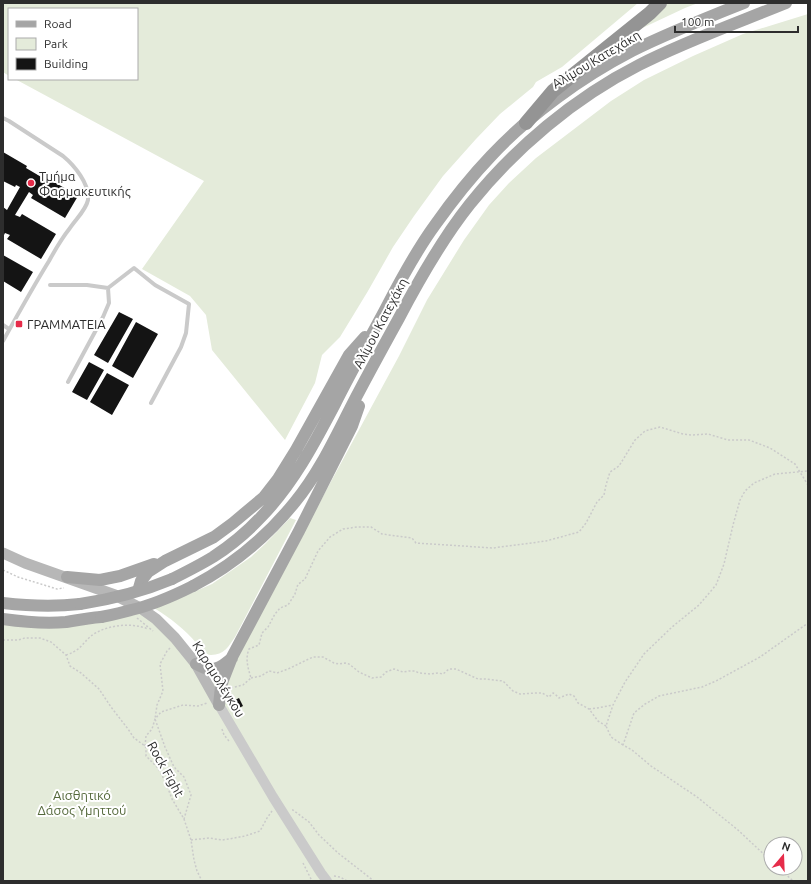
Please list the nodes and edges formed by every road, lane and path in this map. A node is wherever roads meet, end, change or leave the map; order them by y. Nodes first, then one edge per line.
1 (660, 3) edge
2 (744, 3) edge
3 (786, 3) edge
4 (3, 118) edge
5 (526, 123) junction
6 (50, 285) dead end
7 (108, 288) junction
8 (378, 322) junction
9 (3, 325) edge
10 (10, 329) junction
11 (3, 341) edge
12 (370, 372) junction
13 (68, 382) dead end
14 (151, 404) dead end
15 (808, 471) edge
16 (800, 472) junction
17 (808, 485) edge
18 (3, 553) edge
19 (165, 561) junction
20 (67, 577) junction
21 (139, 588) joint
22 (3, 603) edge
23 (142, 609) junction
24 (3, 619) edge
25 (808, 623) edge
26 (152, 630) dead end
27 (3, 640) edge
28 (173, 647) dead end
29 (66, 655) junction
30 (232, 657) junction
31 (196, 664) junction
32 (251, 678) junction
33 (227, 690) dead end
34 (214, 703) junction
35 (613, 705) junction
36 (590, 709) junction
37 (155, 719) junction
38 (606, 726) junction
39 (623, 745) junction
40 (144, 746) junction
41 (277, 812) junction
42 (184, 819) junction
43 (191, 840) junction
44 (763, 853) edge
45 (202, 881) edge
46 (327, 881) edge
47 (374, 881) edge

1 - 5 highway
2 - 5 main road, Αλίμου Κατεχάκη
3 - 12 main road, Αλίμου Κατεχάκη
4 - 10 lane
5 - 8 main road, Αλίμου Κατεχάκη
6 - 7 lane
7 - 13 lane
7 - 14 lane
8 - 19 main road
8 - 22 main road, Αλίμου Κατεχάκη, bridge
9 - 10 lane
10 - 11 lane
12 - 24 main road, Αλίμου Κατεχάκη, bridge
12 - 30 main road
15 - 16 path
16 - 17 path
16 - 32 path
16 - 35 path
18 - 20 main road, Καραμολέγκου
19 - 20 main road
19 - 21 main road
20 - 23 main road, Καραμολέγκου
21 - 23 main road
23 - 31 main road, Καραμολέγκου
25 - 39 path
26 - 29 path
27 - 29 path
28 - 37 path
29 - 40 path, Rock Fight
30 - 31 main road
30 - 34 main road
31 - 34 main road, Καραμολέγκου
32 - 33 path
32 - 36 path
34 - 37 path
34 - 41 street, Καραμολέγκου
35 - 36 path
35 - 38 path
36 - 38 path
37 - 40 path
37 - 42 path
38 - 39 path
39 - 44 path
40 - 42 path, Rock Fight
41 - 43 path
41 - 46 street, Καραμολέγκου
41 - 47 path
42 - 43 path, Rock Fight
43 - 45 path, Rock Fight

